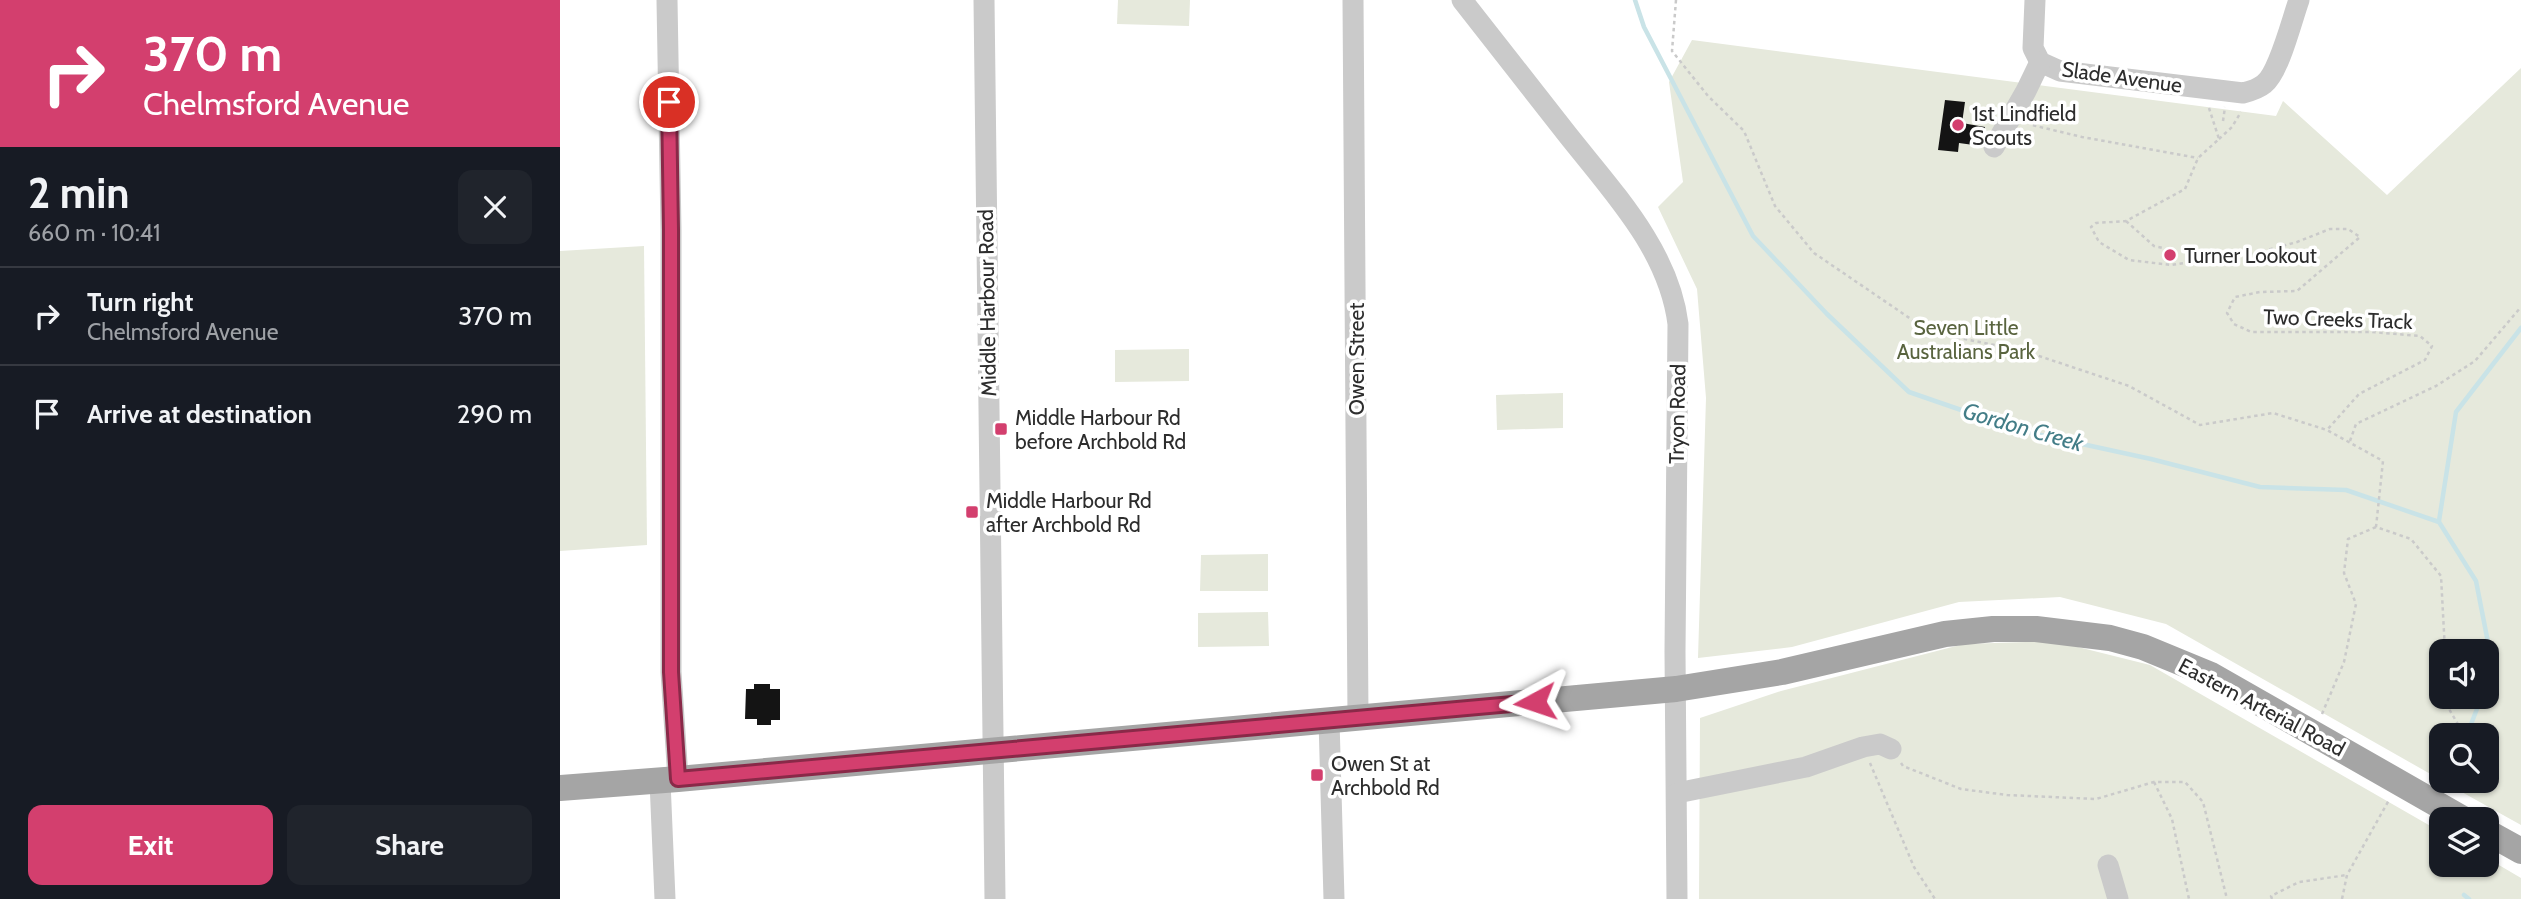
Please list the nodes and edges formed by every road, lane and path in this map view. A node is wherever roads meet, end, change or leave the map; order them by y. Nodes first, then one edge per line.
1 (667, 0) edge
2 (984, 0) edge
3 (1353, 0) edge
4 (1462, 0) edge
5 (1676, 0) edge
6 (2035, 0) edge
7 (2299, 0) edge
8 (2040, 62) junction
9 (2026, 91) junction
10 (2226, 91) junction
11 (2214, 122) junction
12 (2232, 127) junction
13 (2219, 139) junction
14 (1994, 147) dead end
15 (2198, 158) junction
16 (2126, 221) junction
17 (2170, 255) dead end
18 (2521, 307) edge
19 (2327, 430) junction
20 (2350, 441) junction
21 (2376, 527) junction
22 (2444, 639) edge
23 (1676, 689) junction
24 (1358, 718) junction
25 (1329, 720) junction
26 (2314, 733) junction
27 (1863, 747) junction
28 (1891, 749) joint
29 (993, 750) junction
30 (669, 780) junction
31 (2154, 782) junction
32 (2399, 782) junction
33 (560, 788) edge
34 (1676, 793) junction
35 (2442, 807) edge
36 (2499, 839) edge
37 (2521, 852) edge
38 (2108, 865) dead end
39 (2347, 876) junction
40 (666, 899) edge
41 (995, 899) edge
42 (1334, 899) edge
43 (1677, 899) edge
44 (1934, 899) edge
45 (2118, 899) edge
46 (2189, 899) edge
47 (2227, 899) edge
48 (2272, 899) edge
49 (2342, 899) edge

1 - 30 street
2 - 29 street, Middle Harbour Road
3 - 24 street, Owen Street
4 - 23 street, Tryon Road
5 - 19 path
6 - 8 street, Slade Avenue
7 - 10 street
8 - 9 street
8 - 10 street, Slade Avenue
9 - 14 street
9 - 15 path
10 - 11 path
10 - 12 path, Two Creeks Track
11 - 12 path
11 - 13 path
12 - 13 path, Two Creeks Track
13 - 15 path, Two Creeks Track
15 - 16 path, Two Creeks Track
16 - 17 path
16 - 19 path, Two Creeks Track
18 - 20 path
19 - 20 path
20 - 21 path
21 - 22 path
21 - 26 path
23 - 24 main road, Eastern Arterial Road
23 - 26 main road, Eastern Arterial Road
23 - 34 street, Tryon Road
24 - 25 main road, Eastern Arterial Road
25 - 29 main road, Eastern Arterial Road
25 - 42 street
26 - 32 main road, Eastern Arterial Road
27 - 28 street
27 - 34 street
27 - 44 path
28 - 31 path
29 - 30 main road, Eastern Arterial Road
29 - 41 street, Middle Harbour Road
30 - 33 main road, Eastern Arterial Road
30 - 40 street
31 - 46 path
31 - 47 path
32 - 35 main road, Eastern Arterial Road
32 - 39 path
34 - 43 street, Tryon Road
36 - 37 main road
38 - 45 street
39 - 48 path
39 - 49 path

